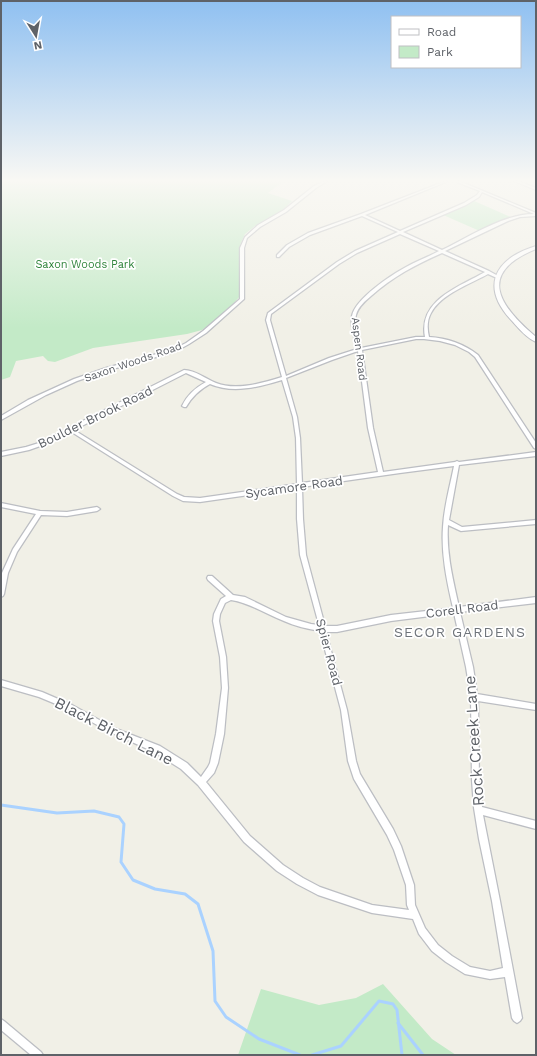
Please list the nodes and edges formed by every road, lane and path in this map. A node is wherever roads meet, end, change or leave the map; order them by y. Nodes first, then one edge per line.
1 (254, 230) edge
2 (319, 230) edge
3 (396, 230) edge
4 (404, 230) edge
5 (487, 230) edge
6 (400, 232) junction
7 (536, 247) edge
8 (442, 252) junction
9 (278, 256) dead end
10 (488, 272) junction
11 (498, 277) junction
12 (427, 338) junction
13 (536, 340) edge
14 (360, 350) junction
15 (285, 377) junction
16 (209, 382) junction
17 (184, 406) dead end
18 (1, 418) edge
19 (71, 430) junction
20 (536, 447) edge
21 (1, 454) edge
22 (536, 454) edge
23 (457, 463) junction
24 (380, 474) junction
25 (301, 486) junction
26 (1, 505) edge
27 (97, 509) dead end
28 (40, 513) junction
29 (446, 521) junction
30 (536, 522) edge
31 (210, 578) dead end
32 (1, 594) edge
33 (231, 597) junction
34 (536, 600) edge
35 (456, 609) junction
36 (323, 629) junction
37 (1, 683) edge
38 (474, 697) junction
39 (536, 707) edge
40 (201, 782) junction
41 (479, 810) junction
42 (536, 825) edge
43 (414, 915) junction
44 (507, 972) junction
45 (517, 1018) dead end
46 (1, 1025) edge
47 (38, 1055) edge

1 - 18 street, Saxon Woods Road
2 - 9 street
3 - 6 street
4 - 6 street
5 - 8 street, Aspen Road
6 - 8 street
6 - 15 street, Spier Road
7 - 11 main road
8 - 10 street
8 - 14 street, Aspen Road
10 - 11 street
10 - 12 street
11 - 13 main road
12 - 14 street
12 - 20 street
14 - 15 street
14 - 24 street, Aspen Road
15 - 16 street
15 - 25 street, Spier Road
16 - 17 street
16 - 19 street, Boulder Brook Road
19 - 21 street, Boulder Brook Road
19 - 25 street, Sycamore Road
22 - 23 street, Sycamore Road
23 - 24 street, Sycamore Road
23 - 29 street, Rock Creek Lane
24 - 25 street, Sycamore Road
25 - 36 street, Spier Road
26 - 28 street
27 - 28 street
28 - 32 street
29 - 30 street
29 - 35 street, Rock Creek Lane
31 - 33 street, Corell Road
33 - 36 street, Corell Road
33 - 40 street
34 - 35 street, Corell Road
35 - 36 street, Corell Road
35 - 38 street, Rock Creek Lane
36 - 43 street, Spier Road
37 - 40 street, Black Birch Lane
38 - 39 street
38 - 41 street, Rock Creek Lane
40 - 43 street, Black Birch Lane
41 - 42 street
41 - 44 street, Rock Creek Lane
43 - 44 street
44 - 45 street, Rock Creek Lane
46 - 47 street

